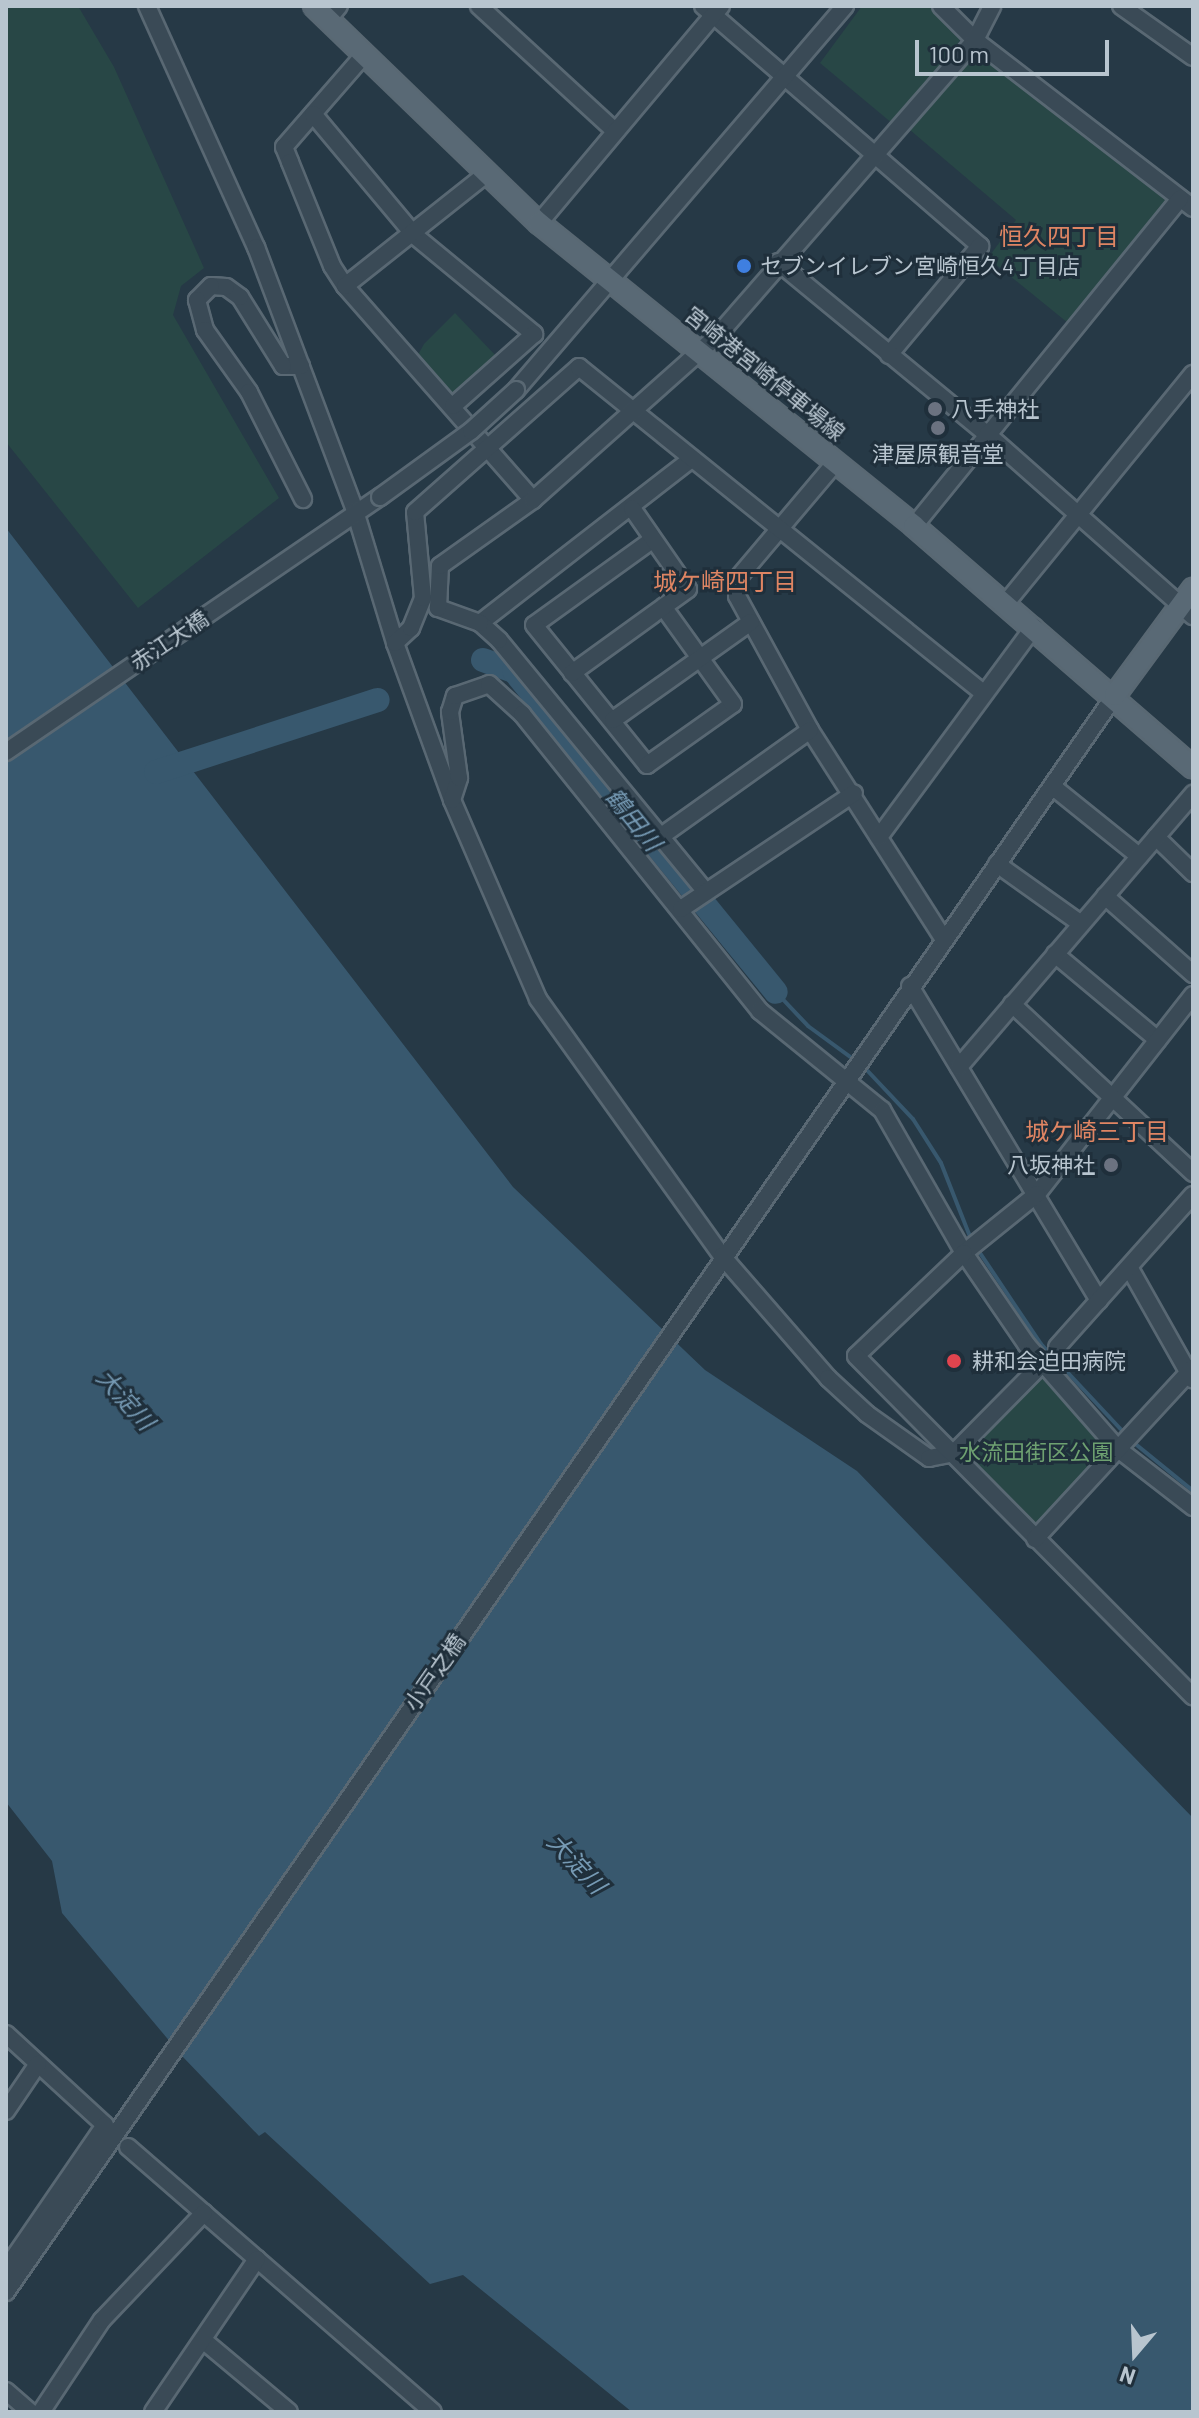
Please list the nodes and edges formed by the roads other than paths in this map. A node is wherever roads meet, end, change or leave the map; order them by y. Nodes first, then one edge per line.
1 (147, 6) edge
2 (479, 6) edge
3 (845, 6) edge
4 (941, 6) edge
5 (992, 6) edge
6 (1121, 6) edge
7 (713, 9) edge
8 (327, 10) edge
9 (975, 40) junction
10 (364, 55) junction
11 (1193, 57) edge
12 (785, 74) junction
13 (313, 114) junction
14 (615, 131) junction
15 (877, 156) junction
16 (485, 175) junction
17 (1187, 203) edge
18 (539, 223) junction
19 (414, 235) junction
20 (778, 262) junction
21 (613, 281) junction
22 (345, 286) junction
23 (700, 350) junction
24 (889, 355) junction
25 (301, 366) junction
26 (1193, 374) edge
27 (453, 406) junction
28 (634, 413) junction
29 (987, 434) junction
30 (490, 448) junction
31 (690, 460) junction
32 (836, 462) junction
33 (303, 499) dead end
34 (533, 500) junction
35 (632, 508) junction
36 (355, 511) junction
37 (1078, 517) junction
38 (914, 526) junction
39 (780, 530) junction
40 (652, 540) junction
41 (1006, 603) junction
42 (1189, 604) edge
43 (664, 608) junction
44 (751, 622) junction
45 (480, 623) junction
46 (1034, 627) junction
47 (395, 643) junction
48 (700, 661) junction
49 (572, 673) junction
50 (982, 692) junction
51 (1115, 695) junction
52 (613, 720) junction
53 (810, 730) junction
54 (6, 752) edge
55 (1193, 768) edge
56 (1052, 786) junction
57 (854, 793) junction
58 (1193, 794) edge
59 (452, 800) junction
60 (660, 837) junction
61 (879, 837) junction
62 (1156, 837) junction
63 (1139, 856) junction
64 (997, 864) junction
65 (1193, 873) edge
66 (706, 892) junction
67 (1105, 896) junction
68 (681, 909) junction
69 (1081, 924) junction
70 (943, 938) junction
71 (1055, 954) junction
72 (1193, 974) edge
73 (910, 986) junction
74 (1193, 995) edge
75 (1012, 1004) junction
76 (1158, 1040) junction
77 (959, 1067) junction
78 (845, 1078) junction
79 (1113, 1098) junction
80 (1193, 1173) edge
81 (1037, 1194) junction
82 (1193, 1195) edge
83 (964, 1253) junction
84 (719, 1261) junction
85 (1129, 1267) junction
86 (1099, 1301) junction
87 (1057, 1347) dead end
88 (1043, 1363) junction
89 (1191, 1374) edge
90 (1118, 1449) junction
91 (954, 1453) junction
92 (1193, 1507) edge
93 (1035, 1539) junction
94 (1193, 1696) edge
95 (7, 2037) edge
96 (38, 2064) junction
97 (6, 2111) edge
98 (128, 2147) dead end
99 (204, 2213) junction
100 (257, 2259) junction
101 (6, 2269) edge
102 (6, 2292) edge
103 (203, 2340) junction
104 (6, 2391) edge
105 (427, 2410) edge
106 (30, 2412) edge
107 (41, 2412) edge
108 (153, 2412) edge
109 (289, 2412) edge

1 - 25 street
2 - 14 street
3 - 12 street, 赤江大橋
4 - 9 street
5 - 9 street
6 - 11 street
7 - 12 street
7 - 14 street
8 - 10 main road, 宮崎港宮崎停車場線
9 - 15 street
9 - 17 street
10 - 13 street
10 - 16 main road, 宮崎港宮崎停車場線
12 - 15 street
12 - 21 street, 赤江大橋
13 - 19 street
13 - 22 street
14 - 18 street
15 - 20 street
15 - 24 street
16 - 18 main road, 宮崎港宮崎停車場線
16 - 19 street
17 - 29 street
18 - 21 main road, 宮崎港宮崎停車場線
19 - 22 street
19 - 27 street
20 - 23 street
20 - 24 street
21 - 23 main road, 宮崎港宮崎停車場線
21 - 36 street, 赤江大橋, bridge
22 - 27 street
23 - 28 street
23 - 32 main road, 宮崎港宮崎停車場線
24 - 29 street
25 - 33 street
25 - 36 street
26 - 37 street
27 - 30 street
28 - 30 street
28 - 31 street
28 - 34 street
29 - 37 street
29 - 38 street
30 - 34 street
30 - 47 street
31 - 35 street
31 - 39 street
32 - 38 main road, 宮崎港宮崎停車場線
32 - 39 street
34 - 45 street
35 - 40 street
35 - 45 street
36 - 47 street
36 - 54 street, 赤江大橋
37 - 41 street
37 - 42 street
38 - 41 main road, 宮崎港宮崎停車場線
39 - 44 street
39 - 50 street
40 - 43 street
40 - 49 street
41 - 46 main road, 宮崎港宮崎停車場線
42 - 51 main road
43 - 48 street
43 - 49 street
44 - 48 street
44 - 53 street
45 - 60 street
46 - 50 street
46 - 51 main road, 宮崎港宮崎停車場線
47 - 59 street
48 - 52 street
48 - 52 street
49 - 52 street
50 - 61 street
51 - 55 main road, 宮崎港宮崎停車場線
51 - 56 street, 小戸之橋
53 - 57 street
53 - 60 street
56 - 63 street
56 - 64 street, 小戸之橋
57 - 61 street
57 - 66 street
58 - 62 street
59 - 68 street
59 - 84 street
60 - 66 street
61 - 70 street
62 - 63 street
62 - 65 street
63 - 67 street
64 - 69 street
64 - 70 street, 小戸之橋
66 - 68 street
67 - 69 street
67 - 72 street
68 - 78 street
69 - 71 street
70 - 73 street, 小戸之橋
71 - 75 street
71 - 76 street
73 - 77 street
73 - 78 street, 小戸之橋
74 - 76 street
75 - 77 street
75 - 79 street
76 - 79 street
77 - 81 street
78 - 83 street
78 - 84 street, 小戸之橋
79 - 80 street
79 - 81 street
81 - 83 street
81 - 86 street
82 - 85 street
83 - 88 street
83 - 91 street
84 - 91 street
84 - 102 street, 小戸之橋
85 - 86 street
85 - 89 street
86 - 87 street
88 - 90 street
88 - 91 street
89 - 90 street
90 - 92 street
90 - 93 street
91 - 93 street
93 - 94 street
95 - 96 street
96 - 97 street
96 - 101 street
98 - 99 street
99 - 100 street
99 - 107 street
100 - 103 street
100 - 105 street
103 - 108 street
103 - 109 street
104 - 106 street

